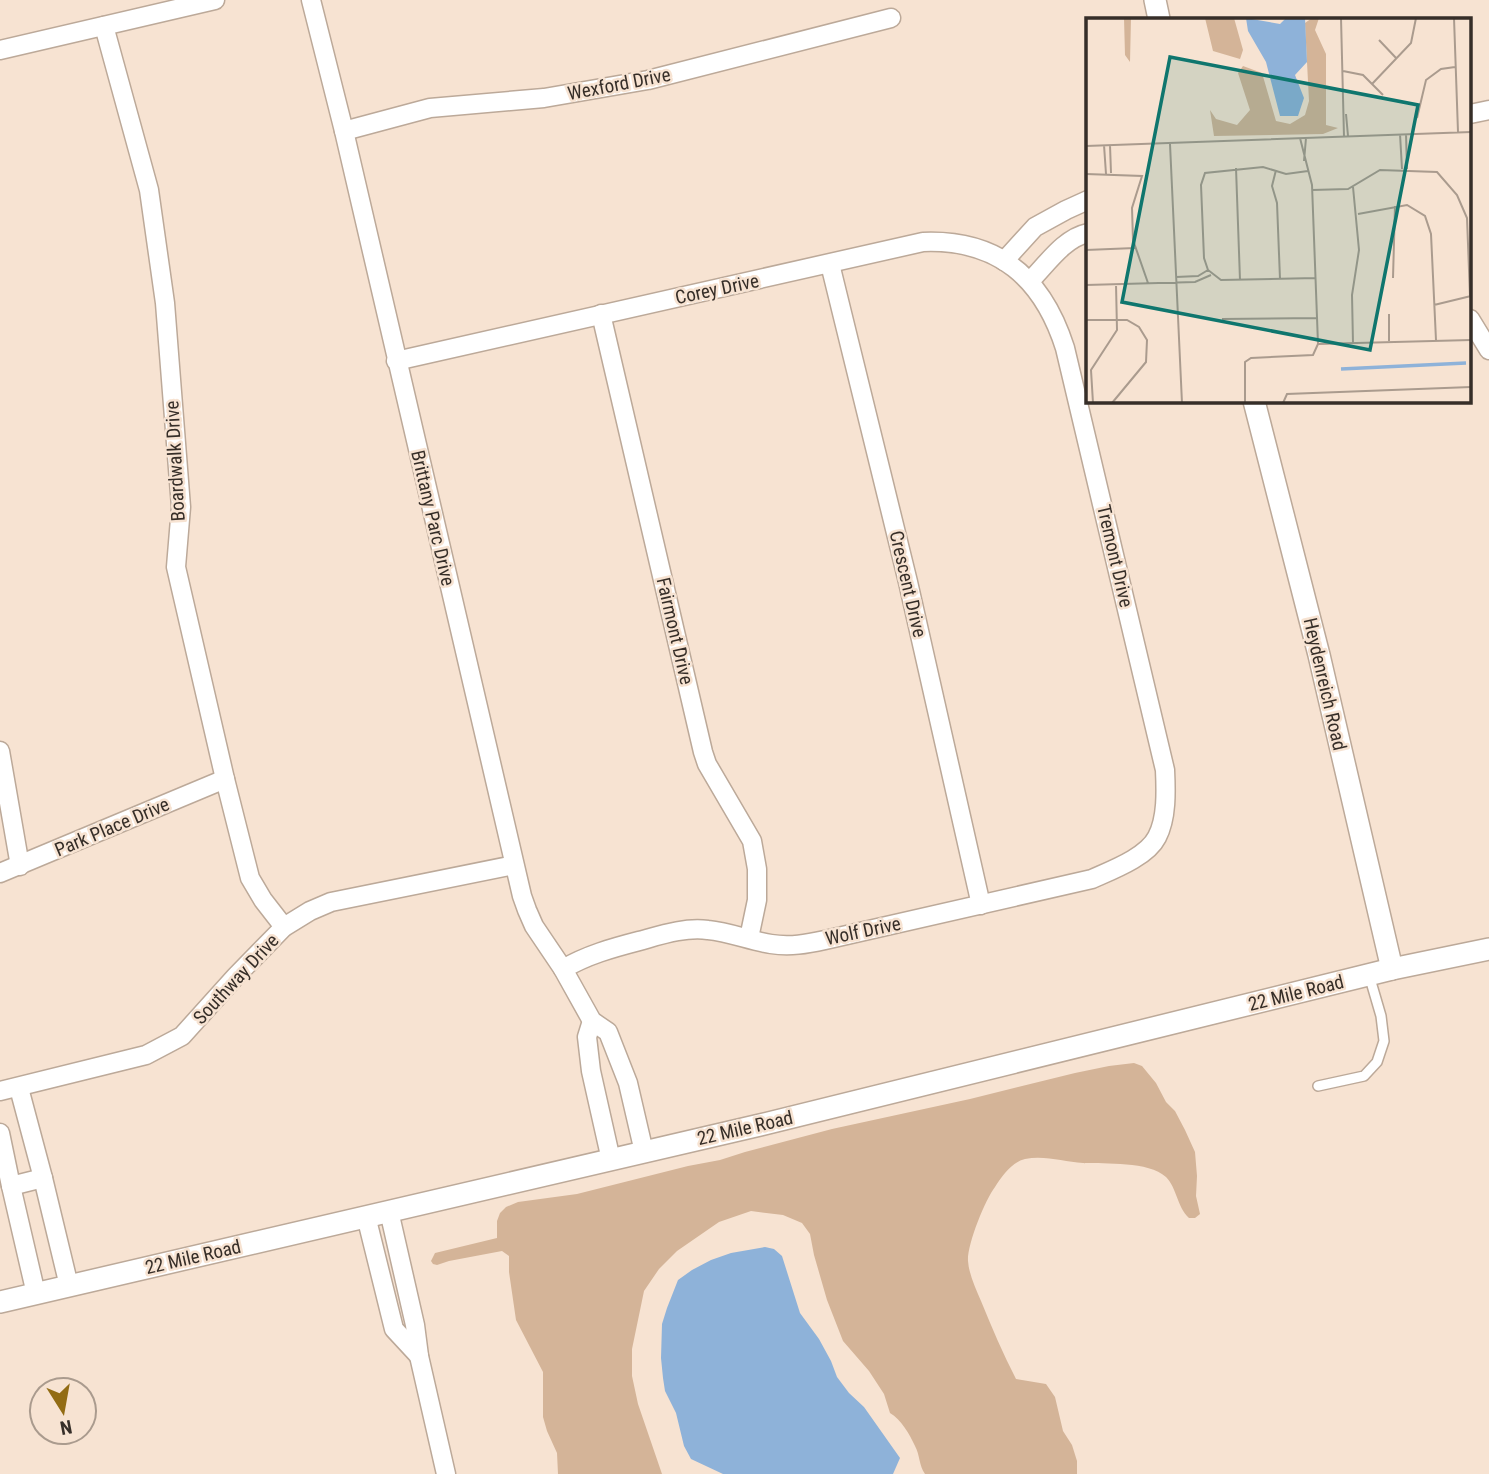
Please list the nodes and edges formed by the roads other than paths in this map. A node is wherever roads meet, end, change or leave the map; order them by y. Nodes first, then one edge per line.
1 (215, 0) edge
2 (312, 0) edge
3 (1155, 0) edge
4 (891, 18) dead end
5 (1159, 18) edge
6 (104, 26) junction
7 (0, 50) edge
8 (344, 131) junction
9 (1086, 201) edge
10 (1066, 210) junction
11 (1084, 234) edge
12 (1003, 261) junction
13 (830, 264) junction
14 (1030, 281) junction
15 (601, 314) junction
16 (1479, 325) edge
17 (1489, 350) edge
18 (396, 361) junction
19 (1254, 402) edge
20 (0, 751) edge
21 (225, 779) junction
22 (1156, 839) joint
23 (20, 866) junction
24 (514, 866) junction
25 (0, 873) edge
26 (981, 905) junction
27 (284, 927) junction
28 (749, 938) junction
29 (1489, 949) edge
30 (563, 969) junction
31 (1392, 969) junction
32 (1369, 975) junction
33 (592, 1021) junction
34 (621, 1063) junction
35 (592, 1071) junction
36 (1318, 1086) dead end
37 (19, 1087) junction
38 (0, 1091) edge
39 (0, 1133) edge
40 (644, 1152) junction
41 (611, 1160) junction
42 (43, 1178) junction
43 (10, 1186) junction
44 (389, 1210) junction
45 (366, 1216) junction
46 (69, 1286) junction
47 (36, 1294) junction
48 (0, 1302) edge
49 (419, 1356) junction
50 (446, 1474) edge

1 - 6 street
2 - 8 street, Brittany Parc Drive
3 - 5 street
4 - 8 street, Wexford Drive
6 - 7 street
6 - 21 street, Boardwalk Drive
8 - 18 street, Brittany Parc Drive
9 - 10 street
10 - 11 street
10 - 12 street
11 - 14 street
12 - 13 street, Corey Drive
12 - 14 street, Corey Drive
13 - 15 street, Corey Drive
13 - 26 street, Crescent Drive
14 - 22 street, Tremont Drive
15 - 18 street, Corey Drive
15 - 28 street, Fairmont Drive
16 - 17 street
18 - 24 street, Brittany Parc Drive
19 - 31 street, Heydenreich Road
20 - 23 street
21 - 23 street, Park Place Drive
21 - 27 street, Boardwalk Drive
22 - 26 street, Wolf Drive
23 - 25 street, Park Place Drive
24 - 27 street, Southway Drive
24 - 30 street, Brittany Parc Drive
26 - 28 street, Wolf Drive
27 - 37 street, Southway Drive
28 - 30 street, Wolf Drive
29 - 31 street, 22 Mile Road
30 - 33 street, Brittany Parc Drive
31 - 32 street, 22 Mile Road
32 - 36 lane
32 - 40 street, 22 Mile Road
33 - 34 street, Brittany Parc Drive
33 - 35 street
34 - 35 street
34 - 40 street, Brittany Parc Drive
35 - 41 street
37 - 38 street, Southway Drive
37 - 42 street
39 - 43 street
40 - 41 street, 22 Mile Road
41 - 44 street, 22 Mile Road
42 - 43 street
42 - 46 street
43 - 47 street
44 - 45 street, 22 Mile Road
44 - 49 street
45 - 46 street, 22 Mile Road
45 - 49 street
46 - 47 street, 22 Mile Road
47 - 48 street, 22 Mile Road
49 - 50 street

